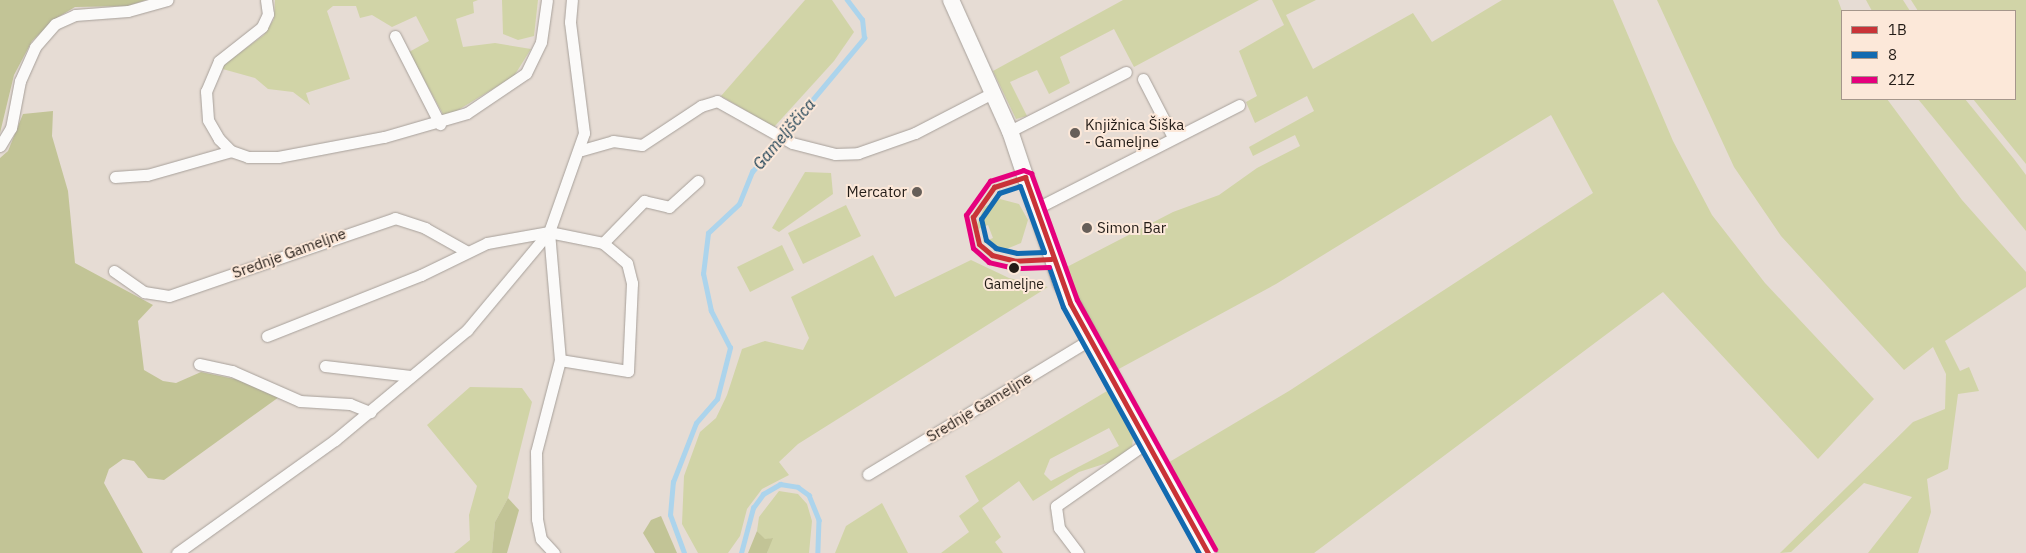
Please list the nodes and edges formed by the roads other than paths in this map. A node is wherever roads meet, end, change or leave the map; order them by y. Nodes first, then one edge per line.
1 (168, 0) edge
2 (266, 0) edge
3 (547, 0) edge
4 (572, 0) edge
5 (951, 0) edge
6 (396, 36) dead end
7 (1126, 72) dead end
8 (1143, 79) dead end
9 (994, 92) junction
10 (1239, 105) dead end
11 (440, 124) junction
12 (1010, 131) junction
13 (1173, 137) junction
14 (0, 146) edge
15 (582, 150) junction
16 (231, 151) junction
17 (115, 177) dead end
18 (698, 181) dead end
19 (1034, 209) junction
20 (549, 232) junction
21 (603, 243) junction
22 (466, 251) junction
23 (114, 271) dead end
24 (267, 336) dead end
25 (1089, 340) junction
26 (560, 360) junction
27 (200, 364) dead end
28 (325, 366) dead end
29 (410, 376) junction
30 (370, 412) junction
31 (1146, 443) junction
32 (868, 474) dead end
33 (177, 553) edge
34 (554, 553) edge
35 (1078, 553) edge
36 (1208, 553) edge

1 - 14 street
2 - 16 street
3 - 11 street
4 - 15 street
5 - 9 street
6 - 11 street
7 - 12 street
8 - 13 street
9 - 12 street
9 - 15 street
10 - 13 street
11 - 16 street
12 - 19 street
13 - 19 street
15 - 20 street
16 - 17 street
18 - 21 street
19 - 25 street
20 - 21 street
20 - 22 street
20 - 26 street
20 - 29 street
21 - 26 street
22 - 23 street, Srednje Gameljne
22 - 24 street
25 - 31 street
25 - 32 street, Srednje Gameljne
26 - 34 street
27 - 30 street
28 - 29 street
29 - 30 street
30 - 33 street
31 - 35 street
31 - 36 street

